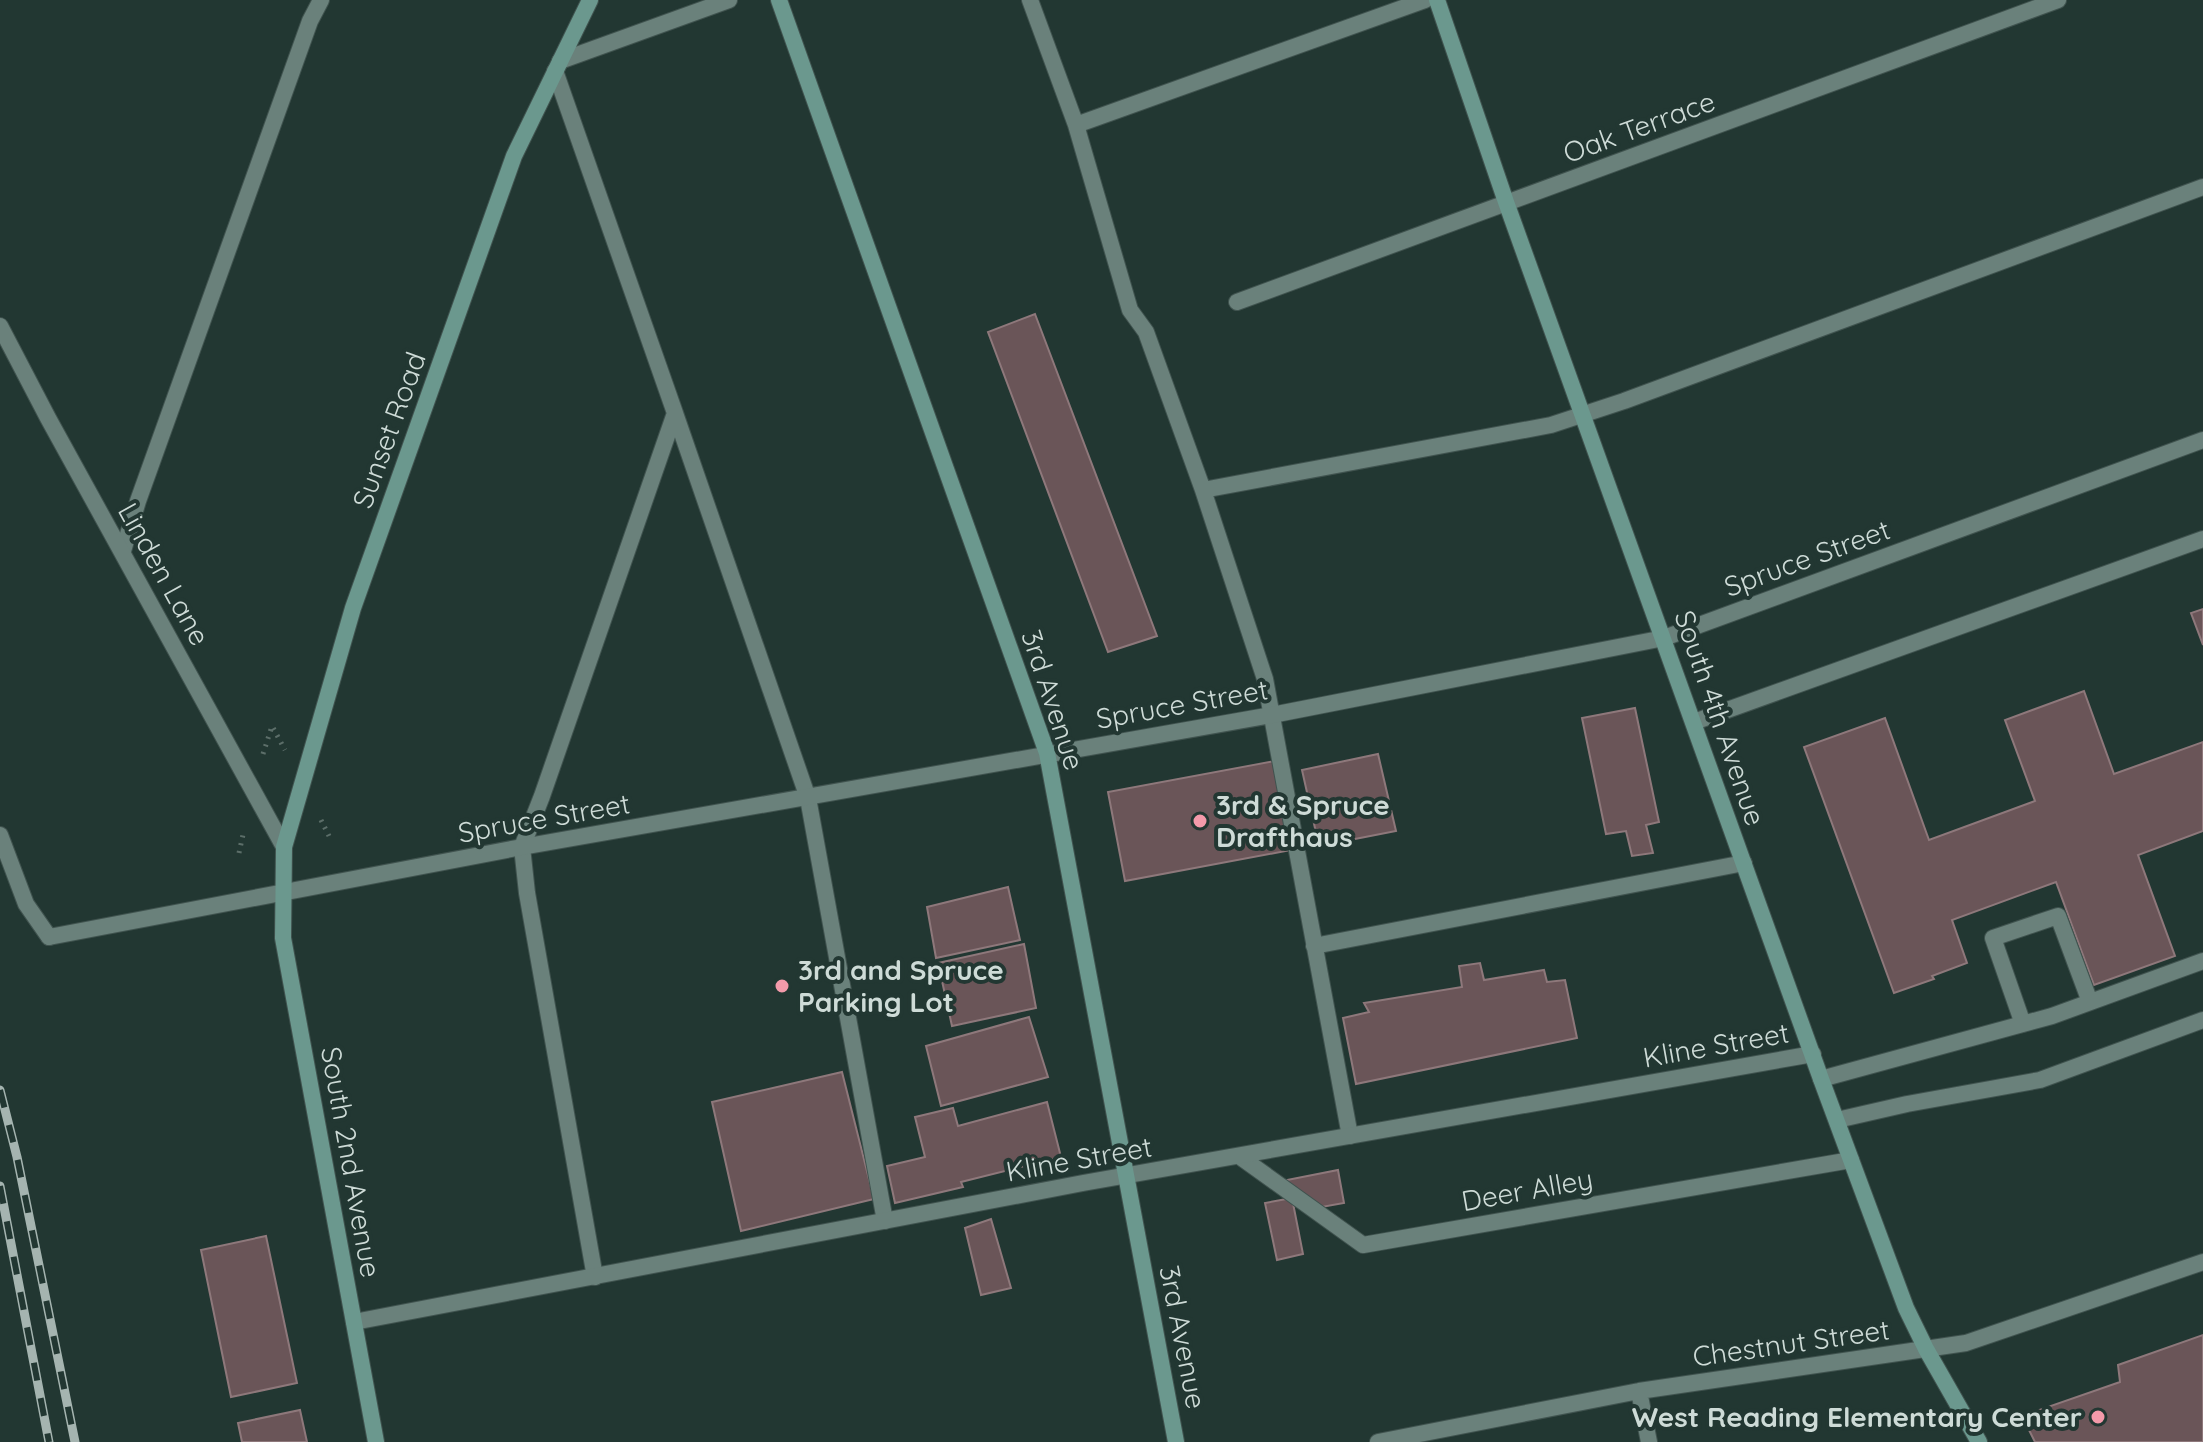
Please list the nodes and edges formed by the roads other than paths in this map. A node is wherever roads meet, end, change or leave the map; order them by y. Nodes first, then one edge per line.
1 (321, 0) edge
2 (590, 0) edge
3 (729, 0) edge
4 (779, 0) edge
5 (1030, 0) edge
6 (1425, 0) edge
7 (1437, 0) edge
8 (2058, 0) edge
9 (558, 66) junction
10 (1076, 125) junction
11 (2203, 187) edge
12 (1506, 202) junction
13 (1237, 302) dead end
14 (0, 326) edge
15 (675, 413) junction
16 (1584, 415) junction
17 (2203, 440) edge
18 (1203, 490) junction
19 (2203, 539) edge
20 (123, 551) junction
21 (1664, 638) junction
22 (1272, 715) junction
23 (1694, 722) junction
24 (1047, 753) junction
25 (808, 798) junction
26 (0, 835) edge
27 (284, 847) junction
28 (522, 847) junction
29 (1744, 863) junction
30 (282, 891) junction
31 (1314, 946) junction
32 (2203, 961) edge
33 (2090, 1002) junction
34 (2203, 1020) edge
35 (2023, 1024) junction
36 (1813, 1054) junction
37 (1821, 1079) junction
38 (1837, 1120) junction
39 (1350, 1136) junction
40 (1239, 1156) junction
41 (1851, 1160) junction
42 (1126, 1177) junction
43 (885, 1221) junction
44 (2203, 1262) edge
45 (595, 1277) junction
46 (354, 1322) junction
47 (1926, 1349) junction
48 (1639, 1391) junction
49 (376, 1442) edge
50 (1176, 1442) edge
51 (1378, 1442) edge
52 (1649, 1442) edge
53 (1979, 1442) edge

1 - 20 street
2 - 9 street, Sunset Road
3 - 9 street
4 - 24 street, 3rd Avenue
5 - 10 street
6 - 10 street
7 - 12 street, South 4th Avenue
8 - 12 street, Oak Terrace
9 - 15 street
9 - 27 street, Sunset Road
10 - 18 street
11 - 16 street
12 - 13 street, Oak Terrace
12 - 16 street, South 4th Avenue
14 - 20 street, Linden Lane
15 - 25 street
15 - 28 street
16 - 18 street
16 - 21 street, South 4th Avenue
17 - 21 street, Spruce Street
18 - 22 street
19 - 23 street
20 - 27 street, Linden Lane
21 - 22 street, Spruce Street
21 - 23 street, South 4th Avenue
22 - 24 street, Spruce Street
22 - 31 street
23 - 29 street, South 4th Avenue
24 - 25 street, Spruce Street
24 - 42 street, 3rd Avenue
25 - 28 street, Spruce Street
25 - 43 street
26 - 30 street, Spruce Street
27 - 30 street, Sunset Road
28 - 30 street, Spruce Street
28 - 45 street
29 - 31 street
29 - 36 street, South 4th Avenue
30 - 46 street, South 2nd Avenue
31 - 39 street
32 - 33 street
33 - 35 street
33 - 35 street
34 - 38 street
35 - 37 street
36 - 37 street, South 4th Avenue
36 - 39 street, Kline Street
37 - 38 street, South 4th Avenue
38 - 41 street, South 4th Avenue
39 - 40 street, Kline Street
40 - 41 street, Deer Alley
40 - 42 street, Kline Street
41 - 47 street, South 4th Avenue
42 - 43 street, Kline Street
42 - 50 street, 3rd Avenue
43 - 45 street, Kline Street
44 - 47 street, Chestnut Street
45 - 46 street, Kline Street
46 - 49 street, South 2nd Avenue
47 - 48 street, Chestnut Street
47 - 53 street, South 4th Avenue
48 - 51 street, Chestnut Street
48 - 52 street

